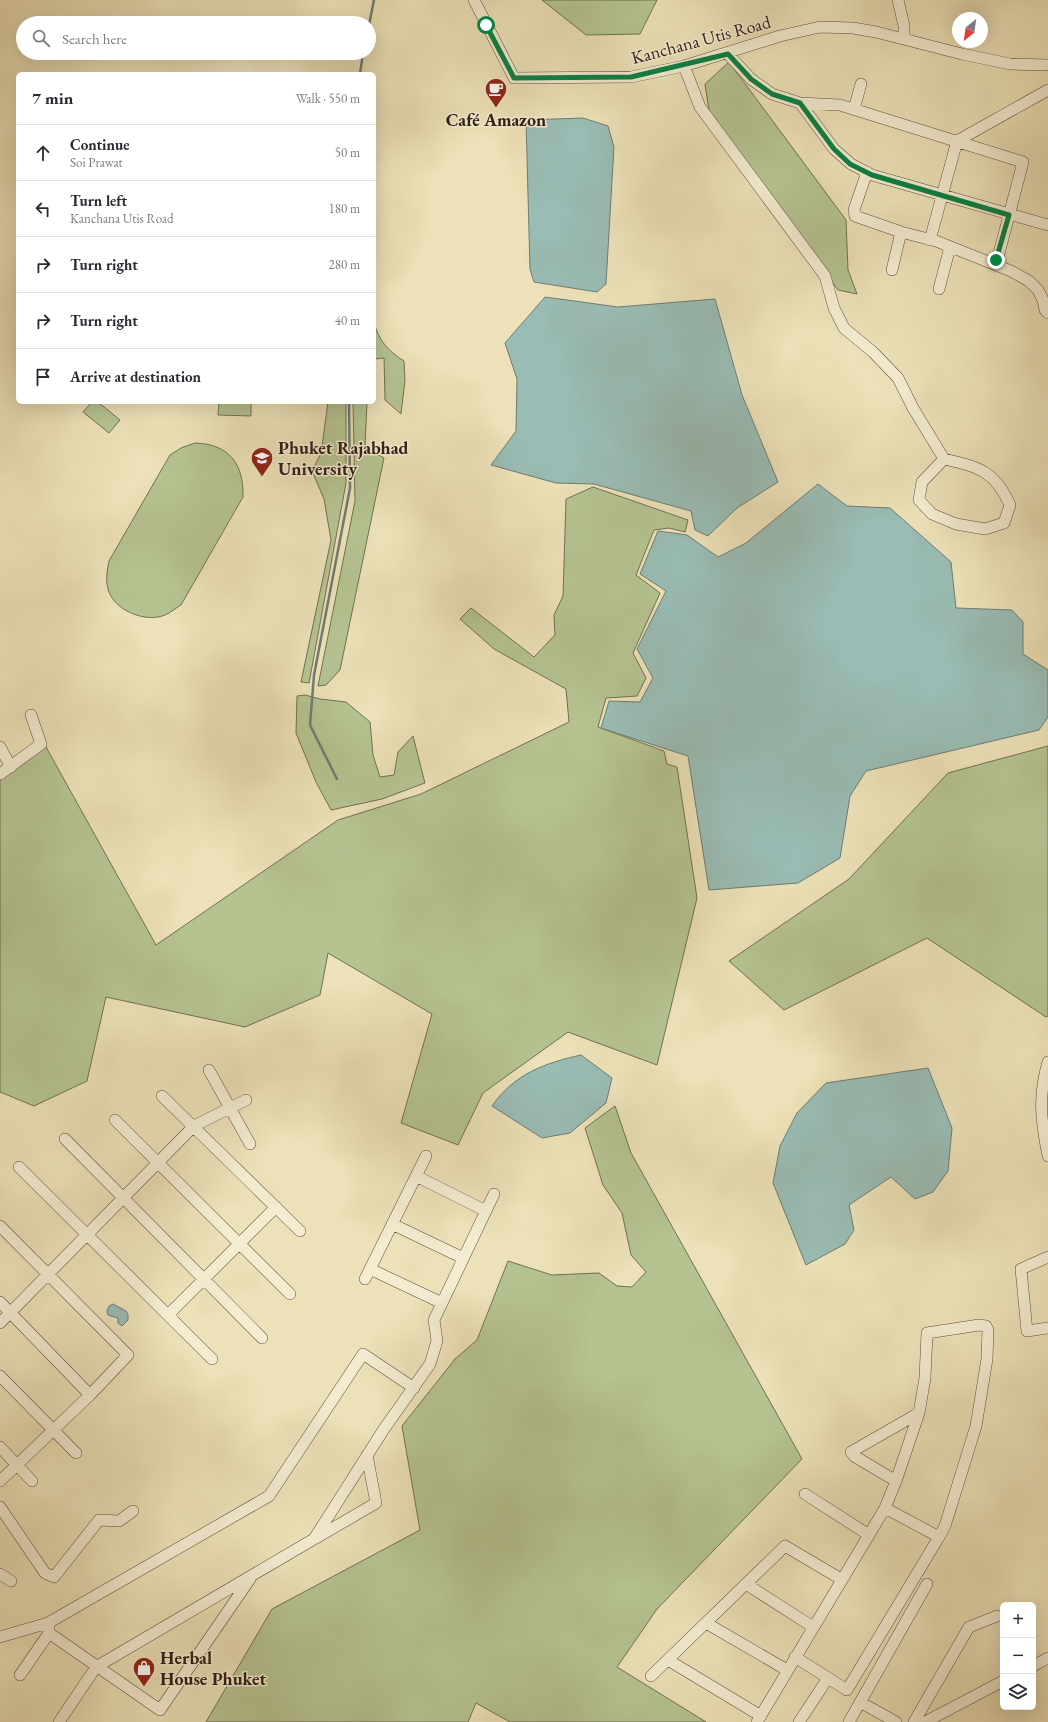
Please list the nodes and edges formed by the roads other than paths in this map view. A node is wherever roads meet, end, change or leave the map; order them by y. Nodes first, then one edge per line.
1 (474, 0) edge
2 (898, 0) edge
3 (904, 39) junction
4 (728, 54) junction
5 (1048, 65) edge
6 (684, 66) junction
7 (861, 84) dead end
8 (1048, 90) edge
9 (800, 103) junction
10 (854, 110) junction
11 (958, 141) junction
12 (867, 172) junction
13 (943, 195) junction
14 (1009, 215) junction
15 (1048, 226) edge
16 (901, 232) junction
17 (930, 240) junction
18 (950, 247) junction
19 (996, 265) junction
20 (892, 270) dead end
21 (939, 289) dead end
22 (1048, 313) edge
23 (944, 459) junction
24 (31, 715) dead end
25 (0, 748) edge
26 (11, 767) junction
27 (0, 774) edge
28 (1048, 1062) edge
29 (209, 1070) dead end
30 (162, 1096) dead end
31 (246, 1100) dead end
32 (230, 1109) junction
33 (115, 1120) dead end
34 (194, 1126) junction
35 (65, 1139) dead end
36 (250, 1144) dead end
37 (426, 1156) dead end
38 (1048, 1156) edge
39 (159, 1162) junction
40 (19, 1167) dead end
41 (416, 1176) junction
42 (494, 1194) dead end
43 (124, 1197) junction
44 (276, 1207) junction
45 (486, 1211) junction
46 (392, 1224) junction
47 (0, 1226) edge
48 (300, 1231) dead end
49 (87, 1234) junction
50 (240, 1243) junction
51 (1048, 1257) edge
52 (463, 1258) junction
53 (48, 1274) junction
54 (204, 1279) junction
55 (290, 1294) dead end
56 (0, 1302) edge
57 (442, 1303) junction
58 (10, 1313) junction
59 (168, 1315) junction
60 (0, 1323) edge
61 (1048, 1328) edge
62 (262, 1338) dead end
63 (212, 1359) dead end
64 (0, 1376) edge
65 (414, 1388) junction
66 (90, 1395) junction
67 (919, 1413) junction
68 (53, 1430) junction
69 (0, 1447) edge
70 (76, 1453) dead end
71 (368, 1455) junction
72 (17, 1465) junction
73 (0, 1481) edge
74 (32, 1481) dead end
75 (896, 1481) junction
76 (804, 1494) dead end
77 (0, 1507) edge
78 (885, 1508) junction
79 (133, 1510) dead end
80 (869, 1535) junction
81 (939, 1537) junction
82 (314, 1539) junction
83 (0, 1574) edge
84 (252, 1576) junction
85 (841, 1579) junction
86 (11, 1581) dead end
87 (746, 1584) junction
88 (927, 1584) dead end
89 (997, 1616) dead end
90 (706, 1623) junction
91 (813, 1627) junction
92 (48, 1628) junction
93 (0, 1636) edge
94 (795, 1657) junction
95 (1048, 1658) edge
96 (668, 1660) junction
97 (1036, 1664) edge
98 (96, 1667) junction
99 (787, 1670) junction
100 (20, 1675) dead end
101 (651, 1676) dead end
102 (828, 1678) junction
103 (1000, 1683) edge
104 (860, 1702) junction
105 (759, 1719) edge
106 (59, 1722) edge
107 (799, 1722) edge
108 (849, 1722) edge
109 (896, 1722) edge
110 (914, 1722) edge
111 (925, 1722) edge

1 - 6 street, Kanchana Utis Road
2 - 3 street
3 - 4 street, Kanchana Utis Road
3 - 5 street, Kanchana Utis Road
4 - 6 street, Kanchana Utis Road
4 - 9 street
6 - 23 street
7 - 10 street
8 - 11 street
9 - 10 street
9 - 12 street
10 - 11 street
11 - 13 street
11 - 14 street
12 - 13 street
12 - 16 street
13 - 14 street
13 - 17 street
14 - 15 street
14 - 19 street
16 - 17 street
16 - 20 street
17 - 18 street
18 - 19 street
18 - 21 street
19 - 22 street
23 - 23 street
24 - 26 street
25 - 26 street
26 - 27 street
28 - 38 street
29 - 32 street
30 - 34 street
31 - 32 street
32 - 34 street
32 - 36 street
33 - 39 street
34 - 39 street
34 - 44 street
35 - 43 street
37 - 41 street
39 - 43 street
39 - 50 street
40 - 49 street
41 - 45 street
41 - 46 street
42 - 45 street
43 - 49 street
43 - 54 street
44 - 48 street
44 - 50 street
45 - 52 street
46 - 52 street
46 - 57 street
47 - 53 street
49 - 53 street
49 - 59 street
50 - 54 street
50 - 55 street
51 - 61 street
52 - 57 street
53 - 58 street
53 - 66 street
54 - 59 street
54 - 62 street
56 - 58 street
57 - 65 street
58 - 60 street
58 - 66 street
59 - 63 street
64 - 68 street
65 - 71 street
65 - 92 street
66 - 68 street
67 - 75 street
67 - 75 street
67 - 81 street
68 - 70 street
68 - 72 street
69 - 72 street
71 - 82 street
71 - 82 street
72 - 73 street
72 - 74 street
75 - 78 street
76 - 80 street
77 - 79 street
78 - 80 street
78 - 81 street
80 - 85 street
81 - 102 street
82 - 84 street
83 - 86 street
84 - 98 street
84 - 98 street
85 - 87 street
85 - 91 street
87 - 90 street
87 - 91 street
88 - 104 street
89 - 110 street
90 - 96 street
90 - 99 street
91 - 94 street
92 - 93 street
92 - 98 street
92 - 100 street
94 - 99 street
94 - 102 street
95 - 97 street
96 - 101 street
96 - 105 street
98 - 106 street
99 - 105 street
102 - 107 street
103 - 111 street
104 - 108 street
104 - 109 street

